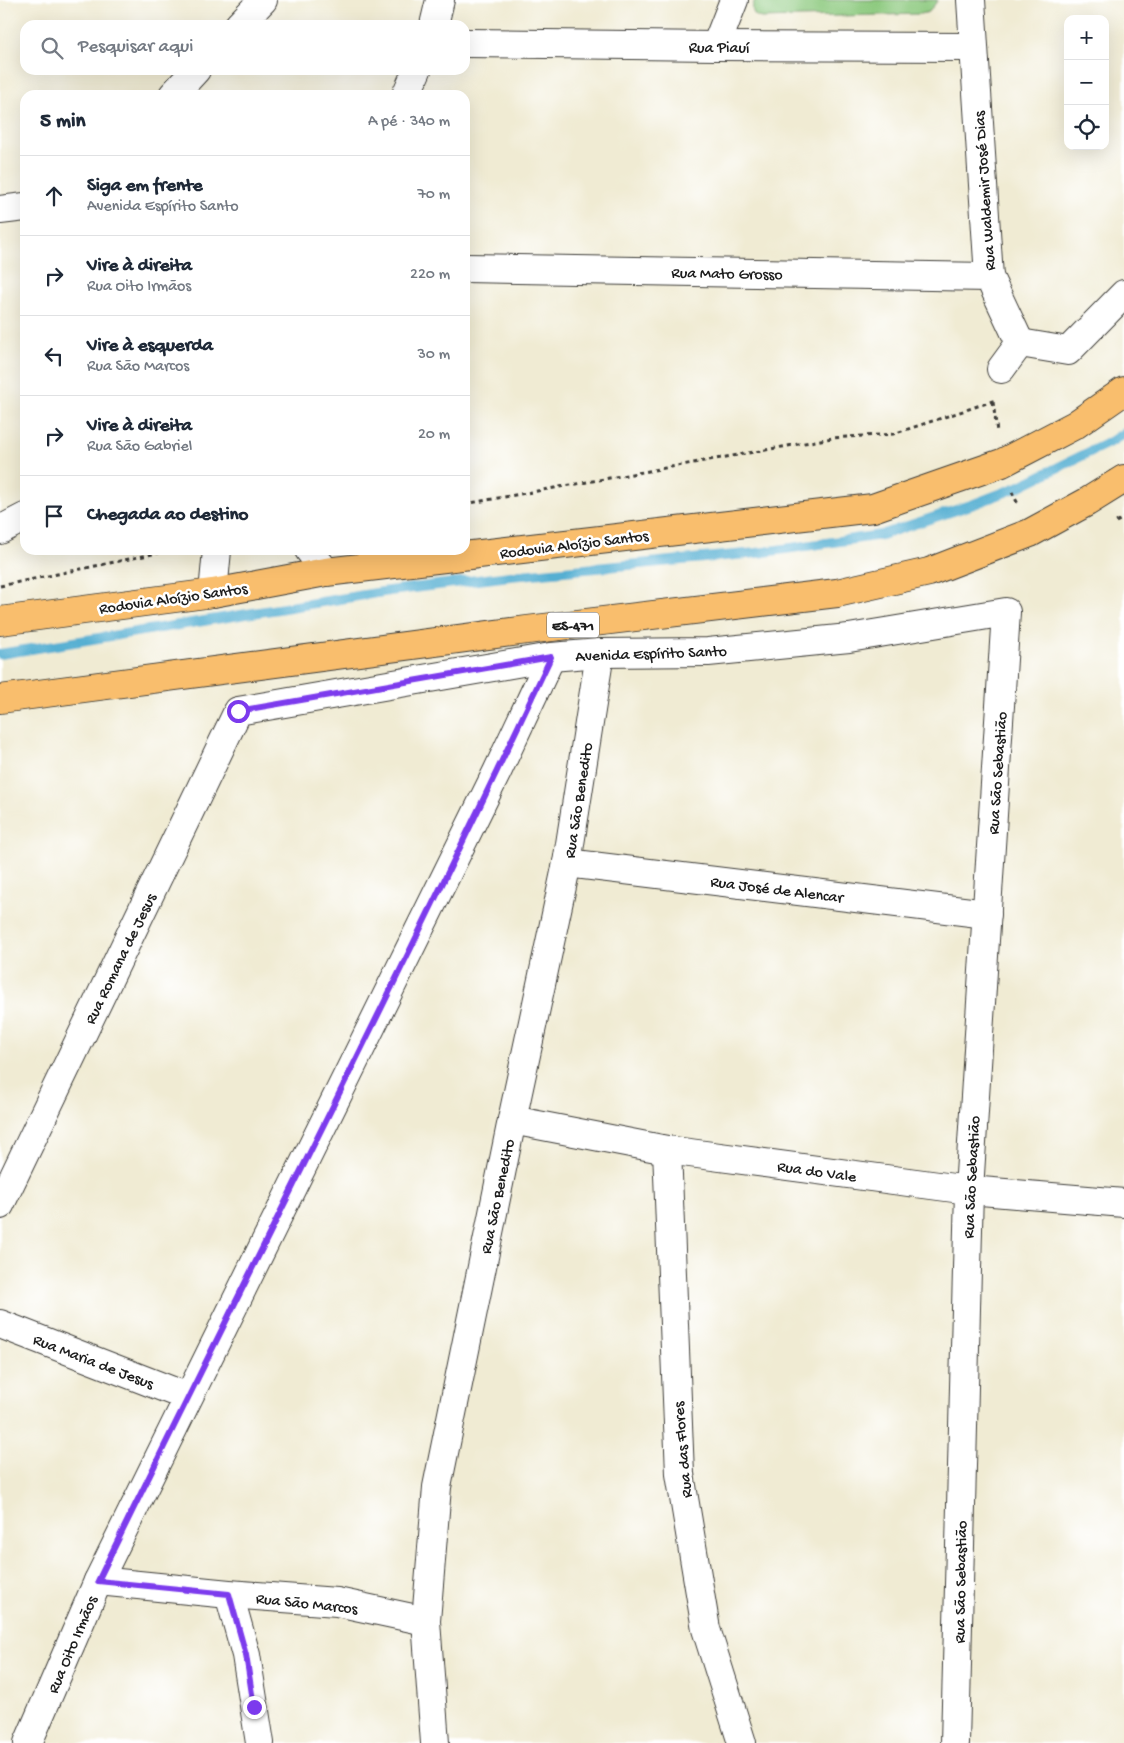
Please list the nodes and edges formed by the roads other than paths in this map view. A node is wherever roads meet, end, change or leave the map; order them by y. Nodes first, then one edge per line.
1 (263, 0) edge
2 (440, 0) edge
3 (734, 0) edge
4 (971, 0) edge
5 (244, 20) edge
6 (435, 20) edge
7 (470, 43) edge
8 (716, 46) junction
9 (973, 47) junction
10 (191, 75) edge
11 (415, 75) edge
12 (178, 90) edge
13 (408, 90) edge
14 (20, 208) edge
15 (0, 210) edge
16 (470, 268) edge
17 (989, 277) junction
18 (1124, 294) edge
19 (1020, 343) junction
20 (1000, 369) road end
21 (1124, 391) edge
22 (1124, 479) edge
23 (20, 520) edge
24 (0, 530) edge
25 (217, 555) edge
26 (313, 555) edge
27 (326, 572) junction
28 (213, 593) junction
29 (1006, 612) joint
30 (0, 621) edge
31 (600, 653) junction
32 (551, 657) junction
33 (0, 699) edge
34 (238, 711) joint
35 (567, 863) junction
36 (986, 914) junction
37 (512, 1120) junction
38 (667, 1150) junction
39 (968, 1190) junction
40 (1124, 1202) edge
41 (0, 1205) edge
42 (0, 1324) edge
43 (188, 1397) junction
44 (98, 1581) junction
45 (229, 1594) junction
46 (426, 1621) junction
47 (28, 1743) edge
48 (260, 1743) edge
49 (435, 1743) edge
50 (742, 1743) edge
51 (955, 1743) edge

1 - 5 street
2 - 6 street
3 - 8 street
4 - 9 street, Rua Waldemir José Dias
7 - 8 street, Rua Piauí
8 - 9 street, Rua Piauí
9 - 17 street, Rua Waldemir José Dias
10 - 12 street
11 - 13 street
14 - 15 street
16 - 17 street, Rua Mato Grosso
17 - 19 street, Rua Waldemir José Dias
18 - 19 street
19 - 20 street
21 - 27 main road, Rodovia Aloízio Santos
22 - 33 main road, ES-471
23 - 24 street
25 - 28 street
26 - 27 street
27 - 28 main road, Rodovia Aloízio Santos
28 - 30 main road, Rodovia Aloízio Santos
29 - 31 street, Avenida Espírito Santo
29 - 36 street, Rua São Sebastião
31 - 32 street, Avenida Espírito Santo
31 - 35 street, Rua São Benedito
32 - 34 street, Avenida Espírito Santo
32 - 43 street, Rua Oito Irmãos
34 - 41 street, Rua Romana de Jesus
35 - 36 street, Rua José de Alencar
35 - 37 street, Rua São Benedito
36 - 39 street, Rua São Sebastião
37 - 38 street, Rua do Vale
37 - 46 street, Rua São Benedito
38 - 39 street, Rua do Vale
38 - 50 street, Rua das Flores
39 - 40 street, Rua do Vale
39 - 51 street, Rua São Sebastião
42 - 43 street, Rua Maria de Jesus
43 - 44 street, Rua Oito Irmãos
44 - 45 street, Rua São Marcos
44 - 47 street, Rua Oito Irmãos
45 - 46 street, Rua São Marcos
45 - 48 street
46 - 49 street, Rua São Benedito

